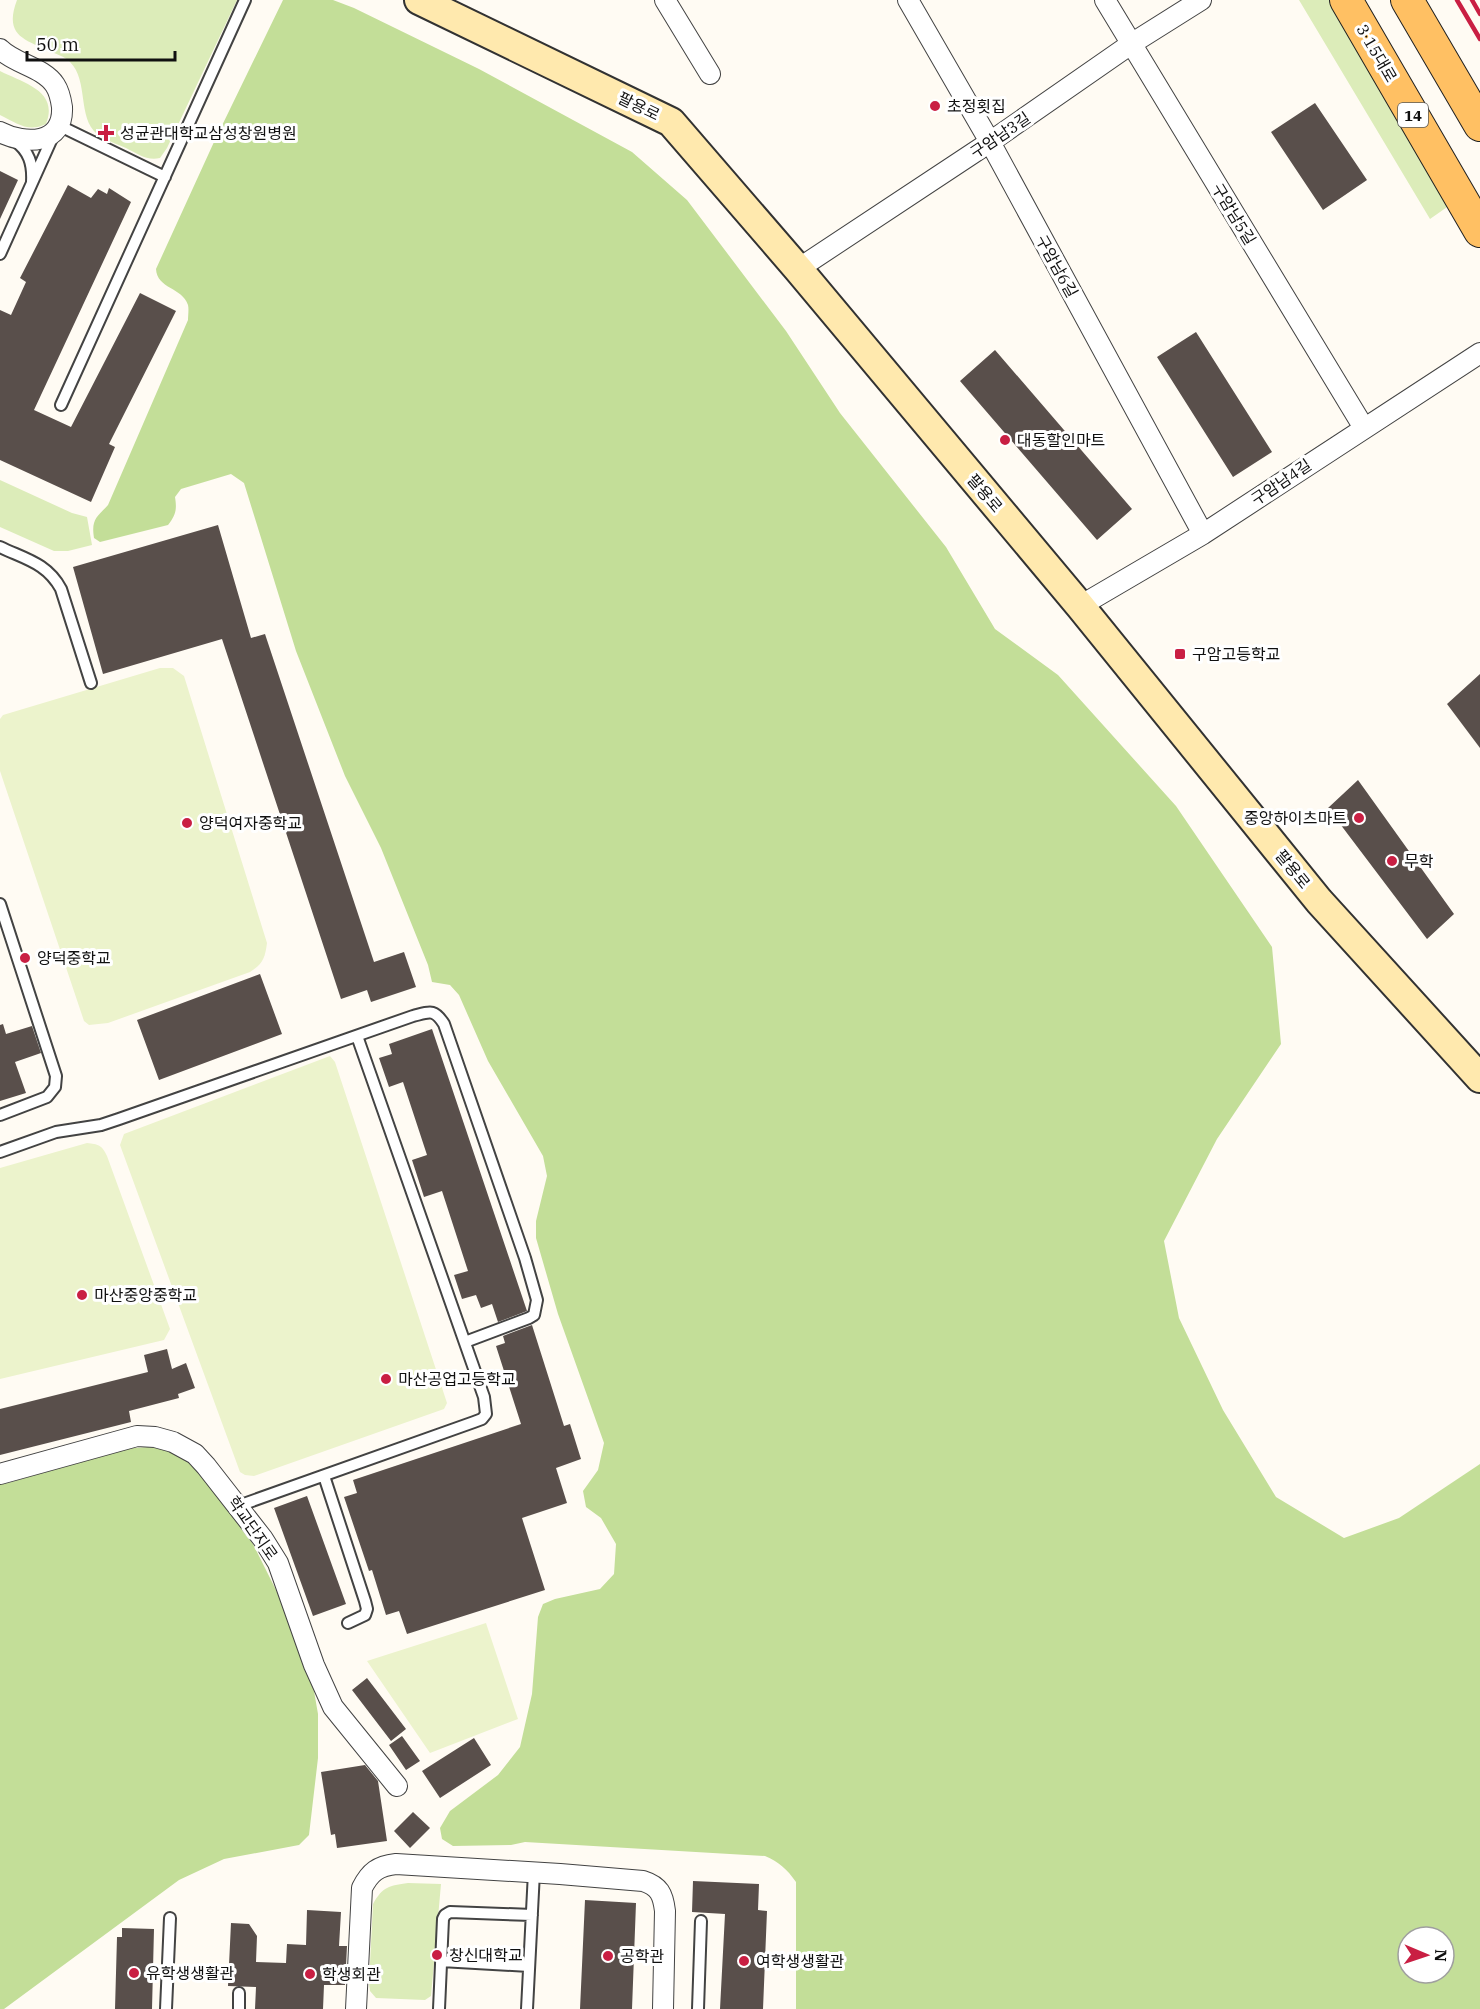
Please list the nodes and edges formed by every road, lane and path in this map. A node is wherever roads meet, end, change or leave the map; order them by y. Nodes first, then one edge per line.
1 (245, 0) edge
2 (419, 0) edge
3 (665, 0) edge
4 (908, 0) edge
5 (1105, 0) edge
6 (1201, 0) edge
7 (1346, 0) edge
8 (1407, 0) edge
9 (1131, 44) junction
10 (0, 49) edge
11 (710, 74) dead end
12 (1480, 125) edge
13 (57, 126) junction
14 (5, 134) edge
15 (990, 142) junction
16 (165, 177) junction
17 (28, 194) junction
18 (1480, 231) edge
19 (0, 254) edge
20 (798, 269) junction
21 (1480, 353) edge
22 (62, 405) dead end
23 (1364, 428) junction
24 (1203, 534) junction
25 (0, 547) edge
26 (1080, 606) junction
27 (91, 683) dead end
28 (0, 904) edge
29 (357, 1036) junction
30 (1480, 1078) edge
31 (0, 1115) edge
32 (0, 1152) edge
33 (465, 1342) junction
34 (0, 1474) edge
35 (324, 1476) junction
36 (238, 1506) junction
37 (348, 1623) dead end
38 (396, 1786) dead end
39 (534, 1872) junction
40 (532, 1915) junction
41 (170, 1918) dead end
42 (700, 1921) dead end
43 (441, 1961) junction
44 (529, 1966) junction
45 (239, 1993) dead end
46 (166, 2009) edge
47 (238, 2009) edge
48 (356, 2009) edge
49 (439, 2009) edge
50 (527, 2009) edge
51 (663, 2009) edge
52 (698, 2009) edge

1 - 16 lane
2 - 20 main road, 팔용로
3 - 11 street
4 - 15 street, 구암남6길
5 - 9 street, 구암남5길
6 - 9 street, 구암남3길
7 - 18 main road, 3·15대로 / 14
8 - 12 main road
9 - 15 street, 구암남3길
9 - 23 street, 구암남5길
10 - 13 street
13 - 14 street
13 - 16 lane
13 - 17 lane
14 - 17 lane
15 - 20 street, 구암남3길
15 - 24 street, 구암남6길
16 - 22 lane
17 - 19 lane
20 - 26 main road, 팔용로
21 - 23 street, 구암남4길
23 - 24 street, 구암남4길
24 - 26 street, 구암남4길
25 - 27 lane
26 - 30 main road, 팔용로
28 - 31 lane
29 - 32 lane
29 - 33 lane
29 - 33 lane
33 - 35 lane
34 - 36 street, 학교단지로
35 - 36 lane
35 - 37 lane
36 - 38 street, 학교단지로
39 - 40 lane
39 - 48 street
39 - 51 street
40 - 43 lane
40 - 44 lane
41 - 46 lane
42 - 52 lane
43 - 44 lane
43 - 49 lane
44 - 50 lane
45 - 47 lane

